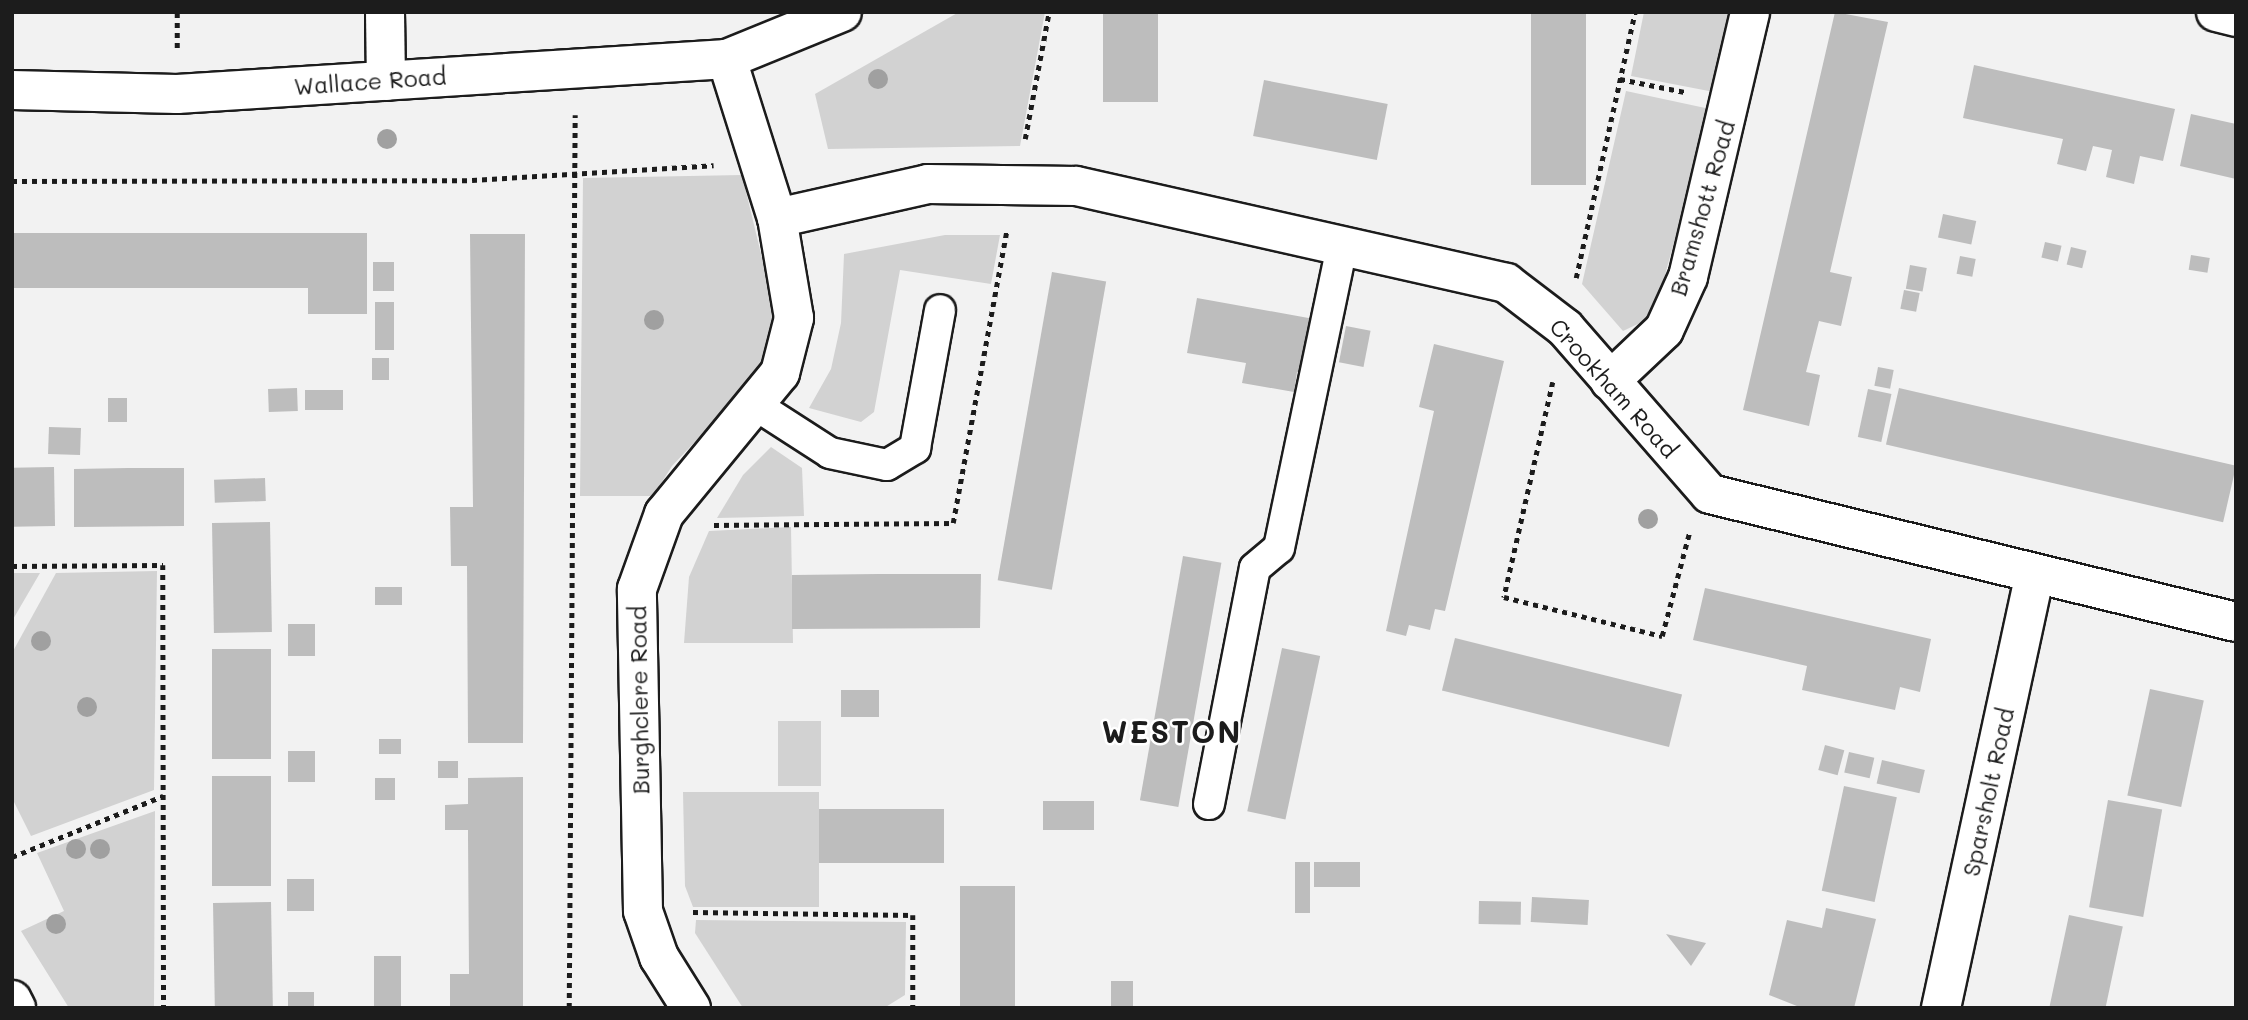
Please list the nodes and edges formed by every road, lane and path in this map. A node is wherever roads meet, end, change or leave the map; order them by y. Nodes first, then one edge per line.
1 (386, 12) edge
2 (842, 12) edge
3 (1049, 12) edge
4 (1635, 12) edge
5 (1750, 12) edge
6 (2216, 12) edge
7 (2236, 17) edge
8 (727, 59) junction
9 (575, 68) junction
10 (1620, 79) junction
11 (386, 80) junction
12 (12, 90) edge
13 (1732, 102) junction
14 (760, 163) junction
15 (575, 170) junction
16 (12, 181) edge
17 (1016, 185) junction
18 (777, 218) junction
19 (1342, 246) junction
20 (940, 310) dead end
21 (1565, 328) junction
22 (1610, 381) junction
23 (754, 404) junction
24 (1701, 484) junction
25 (12, 566) edge
26 (2034, 577) junction
27 (2236, 622) edge
28 (163, 796) junction
29 (1209, 804) dead end
30 (12, 857) edge
31 (643, 911) junction
32 (12, 1000) edge
33 (16, 1008) edge
34 (164, 1008) edge
35 (569, 1008) edge
36 (691, 1008) edge
37 (913, 1008) edge
38 (1941, 1008) edge

1 - 11 street
2 - 8 street, Wallace Road
3 - 17 path
4 - 10 path
5 - 13 street, Bramshott Road
6 - 7 street
8 - 9 street, Wallace Road
8 - 14 street, Burghclere Road
9 - 11 street, Wallace Road
9 - 15 path
10 - 13 path
10 - 21 path
11 - 12 street, Wallace Road
13 - 22 street, Bramshott Road
14 - 15 path
14 - 18 street, Burghclere Road
15 - 16 path
15 - 35 path
17 - 18 street, Crookham Road
17 - 19 street, Crookham Road
18 - 23 street, Burghclere Road
19 - 21 street, Crookham Road
19 - 29 lane
20 - 23 lane
21 - 22 street, Crookham Road
21 - 24 path
22 - 24 street, Crookham Road
23 - 31 street, Burghclere Road
24 - 26 street, Crookham Road
25 - 28 path
26 - 27 street, Crookham Road
26 - 38 street, Sparsholt Road
28 - 30 path
28 - 34 path
31 - 36 street, Burghclere Road
31 - 37 path
32 - 33 street

